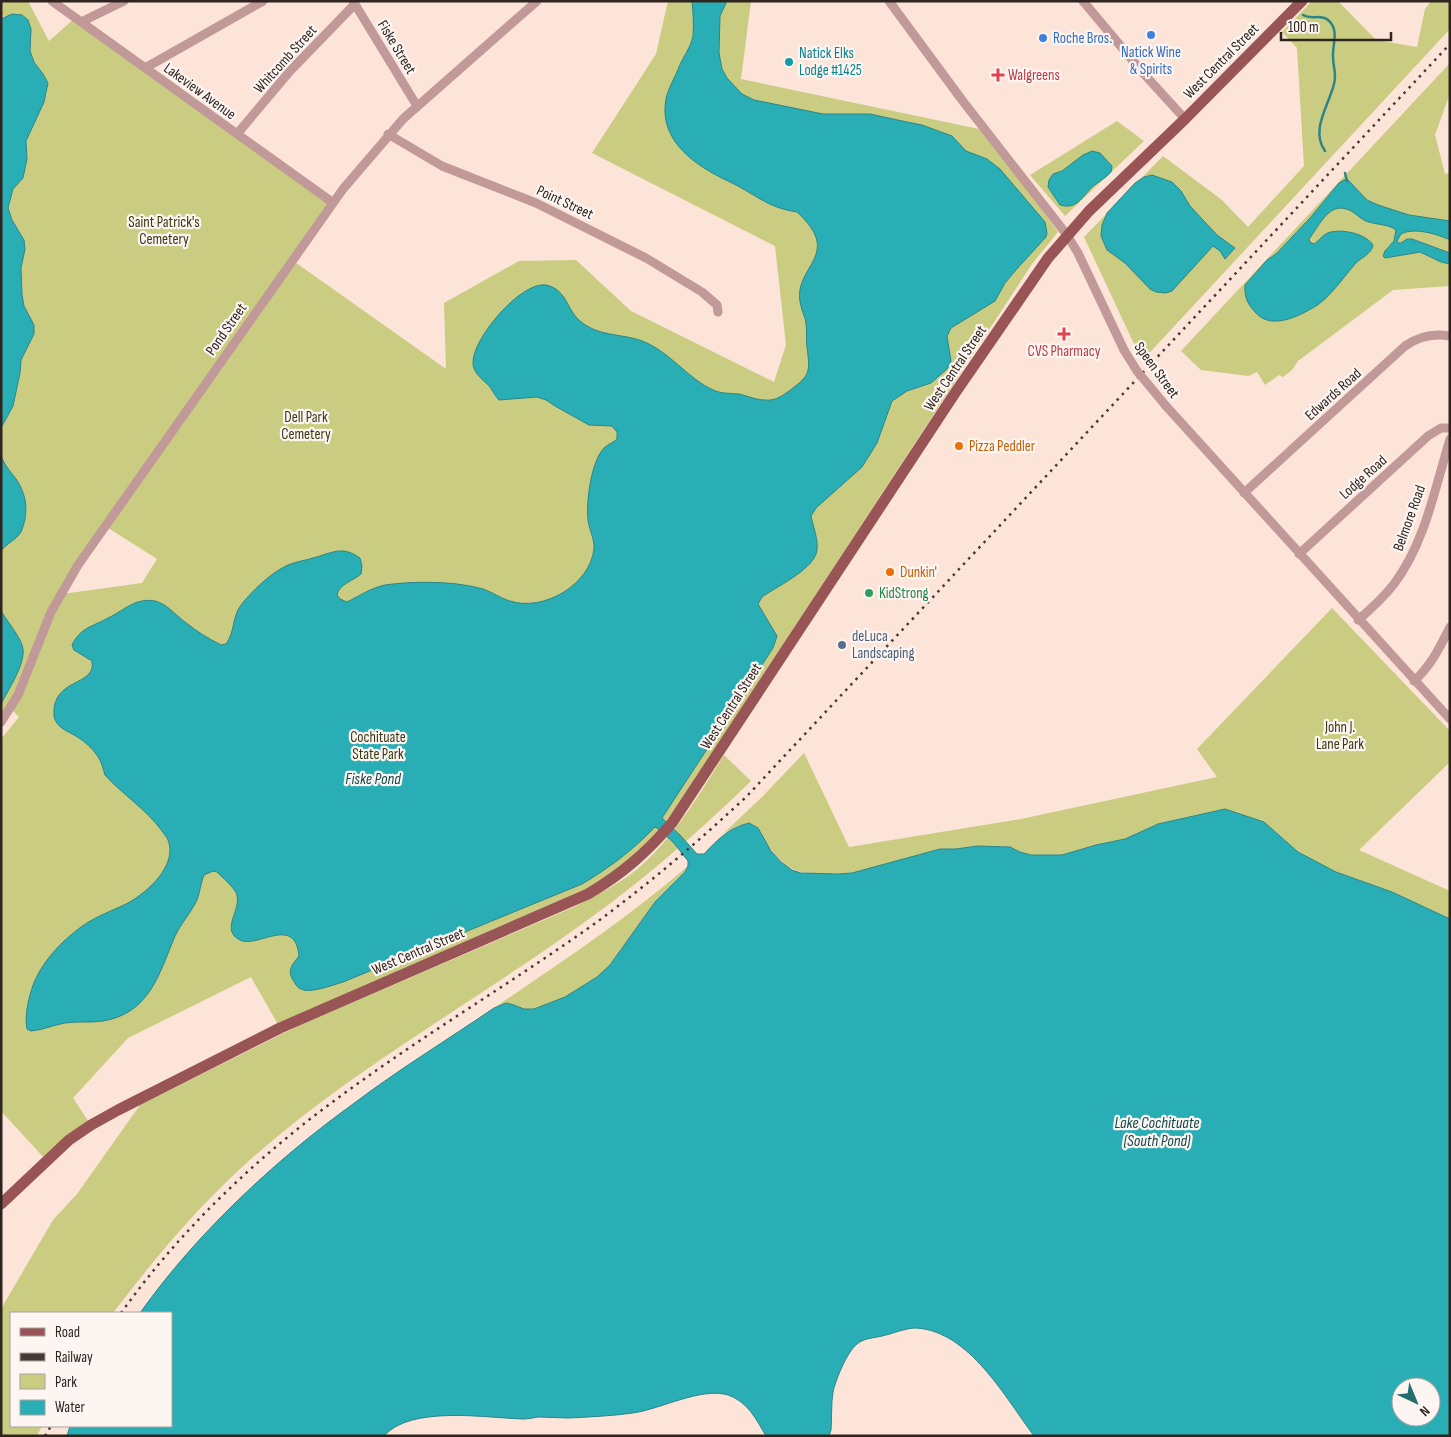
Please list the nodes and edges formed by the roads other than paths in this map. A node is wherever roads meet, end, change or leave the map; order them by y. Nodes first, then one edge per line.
1 (52, 1) edge
2 (124, 1) edge
3 (263, 1) edge
4 (537, 1) edge
5 (889, 1) edge
6 (1084, 1) edge
7 (1302, 1) edge
8 (354, 2) edge
9 (81, 22) junction
10 (145, 68) junction
11 (417, 106) junction
12 (1184, 119) junction
13 (237, 134) junction
14 (388, 134) junction
15 (332, 202) junction
16 (1067, 235) junction
17 (718, 312) dead end
18 (1450, 336) edge
19 (1450, 428) edge
20 (1450, 439) edge
21 (1244, 493) junction
22 (1299, 554) junction
23 (1358, 620) junction
24 (1450, 627) edge
25 (1414, 681) junction
26 (1450, 719) edge
27 (1, 722) edge
28 (1, 1204) edge

1 - 9 street, Lakeview Avenue
2 - 9 street
3 - 10 street
4 - 11 street, Pond Street
5 - 16 street, Speen Street
6 - 12 street
7 - 12 main road, West Central Street
8 - 11 street, Fiske Street
8 - 13 street, Whitcomb Street
9 - 10 street, Lakeview Avenue
10 - 13 street, Lakeview Avenue
11 - 14 street, Pond Street
12 - 16 main road, West Central Street
13 - 15 street, Lakeview Avenue
14 - 15 street, Pond Street
14 - 17 street, Point Street
15 - 27 street, Pond Street
16 - 21 street, Speen Street, bridge
16 - 28 main road, West Central Street
18 - 21 street, Edwards Road
19 - 22 street, Lodge Road
20 - 23 street, Belmore Road
21 - 22 street, Speen Street
22 - 23 street, Speen Street
23 - 25 street, Speen Street
24 - 25 street
25 - 26 street, Speen Street

